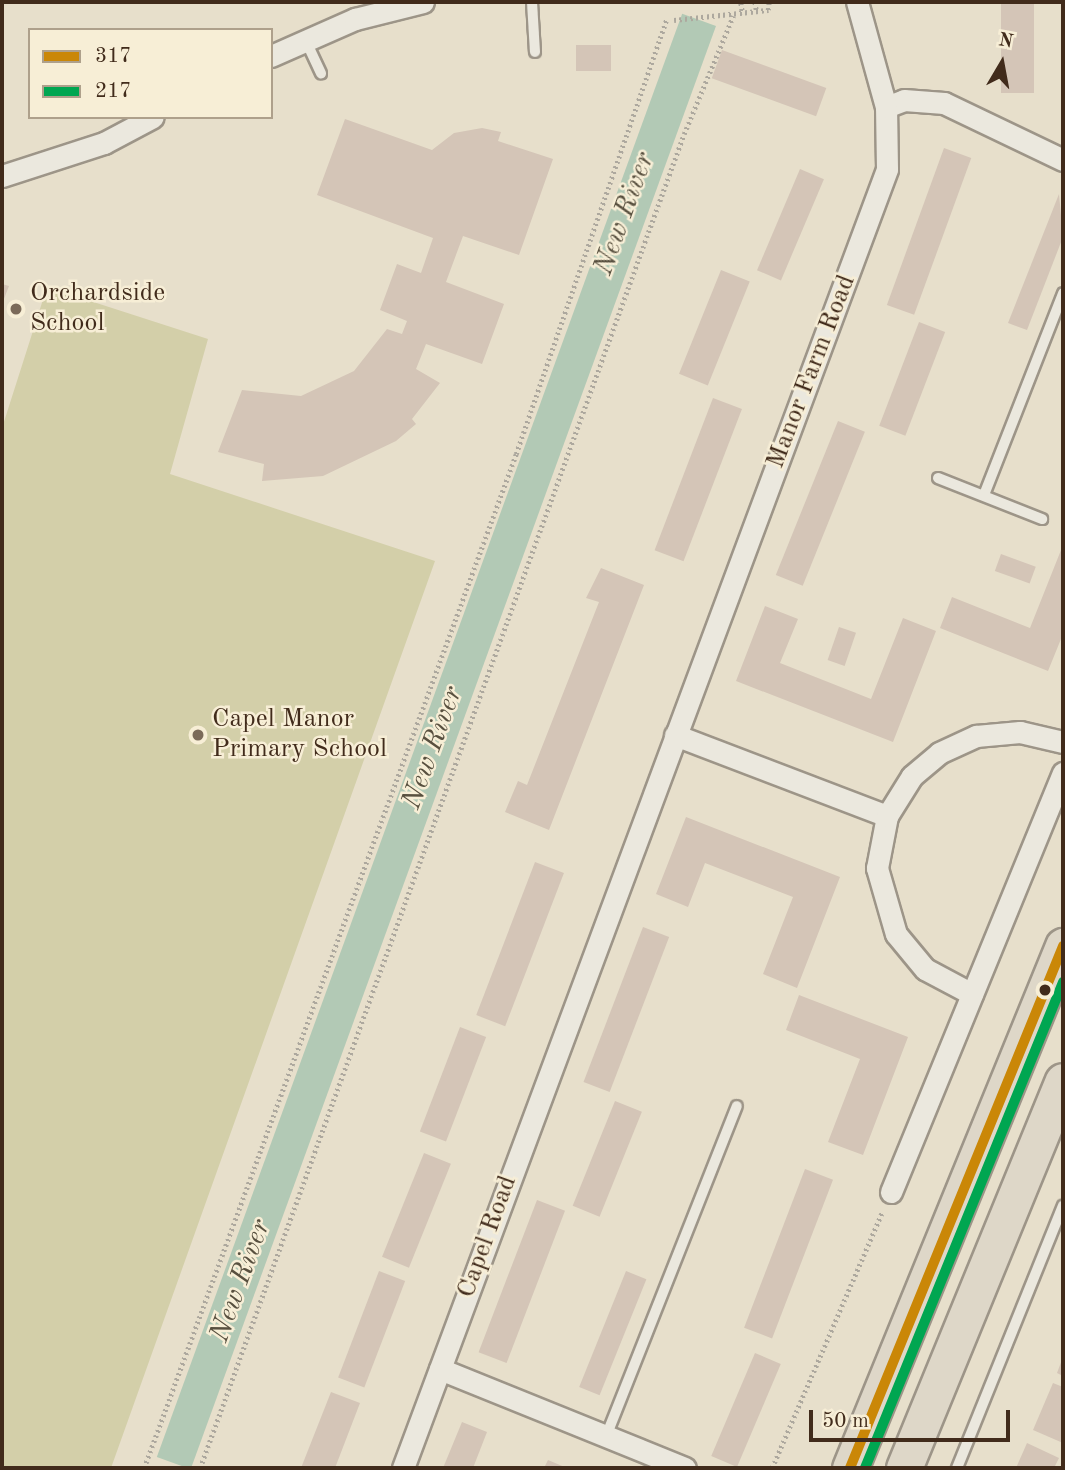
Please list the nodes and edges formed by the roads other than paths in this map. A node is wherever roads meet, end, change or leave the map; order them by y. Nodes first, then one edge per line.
1 (423, 2) edge
2 (532, 2) edge
3 (857, 2) edge
4 (374, 8) edge
5 (305, 39) junction
6 (535, 52) dead end
7 (273, 55) edge
8 (321, 74) dead end
9 (886, 107) junction
10 (149, 119) edge
11 (1063, 160) edge
12 (2, 176) edge
13 (1063, 293) edge
14 (938, 478) dead end
15 (984, 495) junction
16 (1042, 519) dead end
17 (675, 735) junction
18 (1063, 742) edge
19 (1063, 773) edge
20 (887, 816) junction
21 (1063, 946) edge
22 (972, 994) junction
23 (573, 1006) joint
24 (1063, 1081) edge
25 (737, 1106) dead end
26 (891, 1192) road end
27 (1063, 1206) edge
28 (440, 1369) junction
29 (605, 1439) junction
30 (403, 1468) edge
31 (685, 1468) edge
32 (850, 1468) edge
33 (904, 1468) edge
34 (957, 1468) edge

1 - 4 street
2 - 6 lane
3 - 9 street, Manor Farm Road
4 - 5 street
5 - 7 street
5 - 8 lane
9 - 11 street
9 - 17 street, Manor Farm Road
10 - 12 street
13 - 15 lane
14 - 15 lane
15 - 16 lane
17 - 20 street
17 - 23 street, Manor Farm Road
18 - 20 street
19 - 22 street
20 - 22 street
21 - 32 highway
22 - 26 street
23 - 28 street, Capel Road
24 - 33 highway
25 - 29 lane
27 - 34 lane
28 - 29 street
28 - 30 street, Capel Road
29 - 31 street

